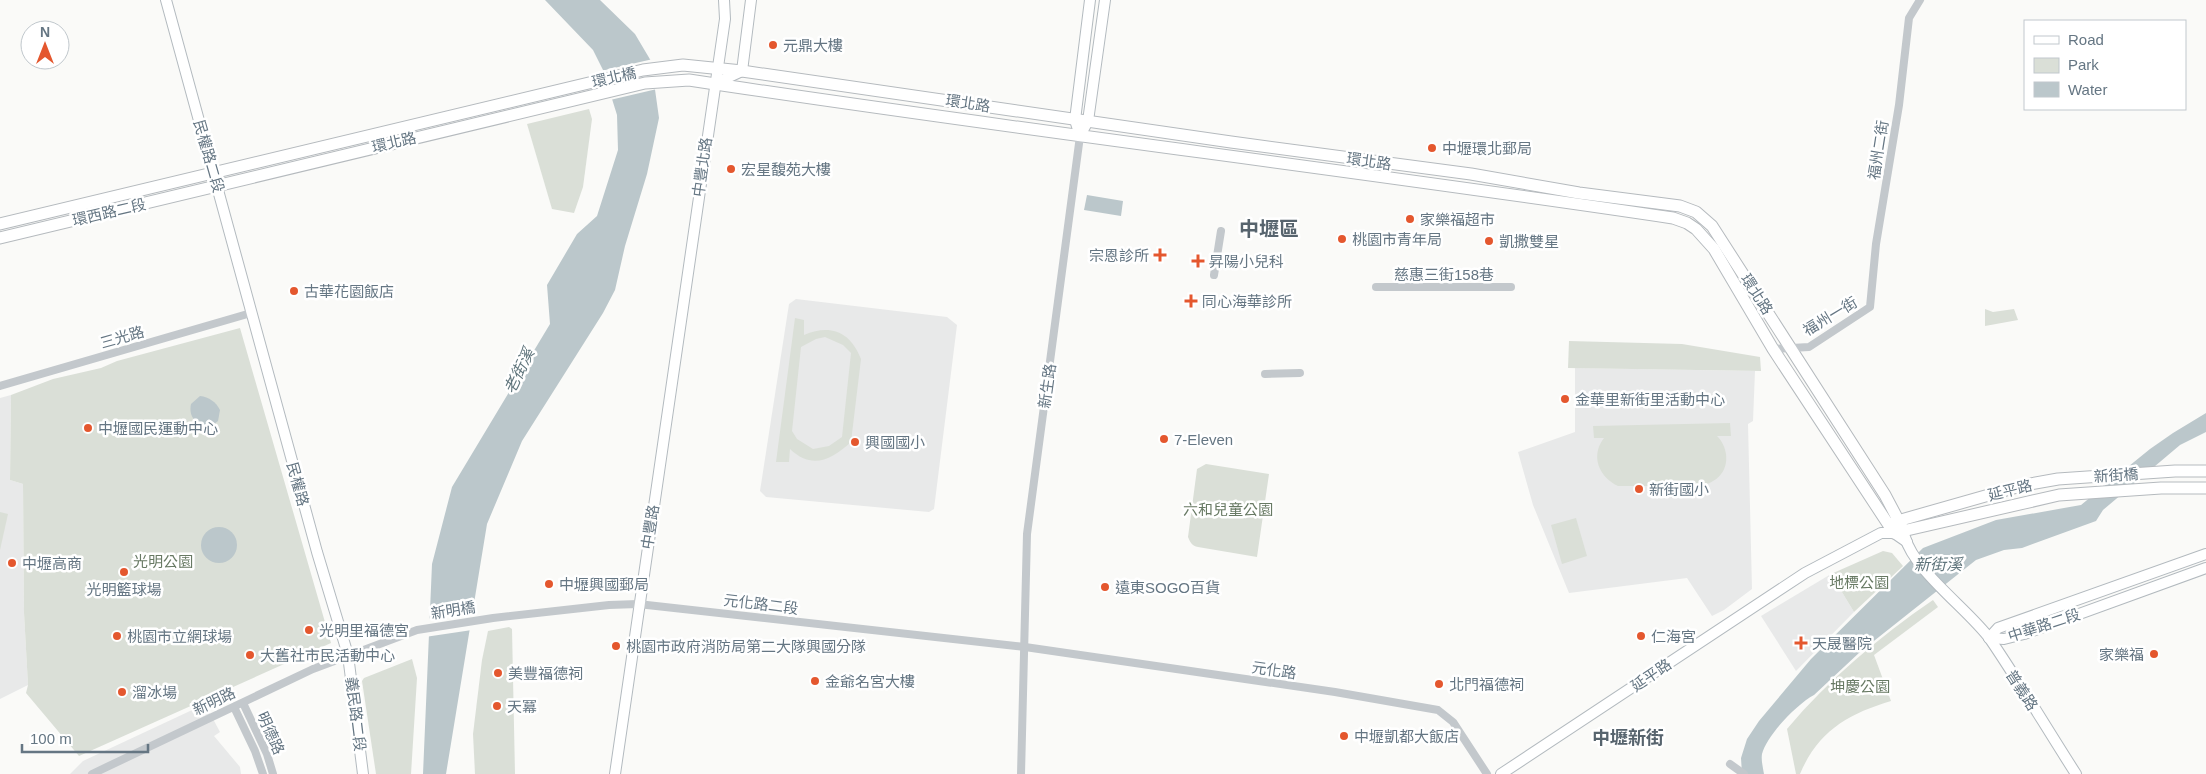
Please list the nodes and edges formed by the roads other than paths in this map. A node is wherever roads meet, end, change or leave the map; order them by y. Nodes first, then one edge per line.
1 (166, 0) edge
2 (724, 0) edge
3 (751, 0) edge
4 (1090, 0) edge
5 (1105, 0) edge
6 (1920, 0) edge
7 (662, 66) joint
8 (716, 68) junction
9 (742, 71) junction
10 (665, 80) joint
11 (714, 84) junction
12 (566, 88) joint
13 (571, 101) joint
14 (1075, 120) junction
15 (1088, 121) junction
16 (1080, 136) junction
17 (1231, 142) junction
18 (1230, 157) junction
19 (1388, 163) junction
20 (214, 172) junction
21 (1386, 178) junction
22 (218, 186) junction
23 (0, 224) edge
24 (1220, 231) dead end
25 (0, 238) edge
26 (1214, 276) dead end
27 (685, 281) joint
28 (1376, 287) dead end
29 (1511, 287) dead end
30 (1870, 307) joint
31 (251, 313) junction
32 (1792, 348) junction
33 (1773, 349) junction
34 (1300, 373) dead end
35 (1265, 374) dead end
36 (0, 386) edge
37 (2206, 471) edge
38 (2058, 479) joint
39 (2206, 488) edge
40 (2059, 495) joint
41 (1899, 520) junction
42 (1895, 533) junction
43 (2206, 554) edge
44 (2206, 568) edge
45 (638, 604) junction
46 (493, 618) joint
47 (1988, 638) junction
48 (1025, 647) junction
49 (348, 655) junction
50 (243, 703) junction
51 (234, 707) junction
52 (1730, 764) dead end
53 (1742, 773) edge
54 (92, 774) edge
55 (263, 774) edge
56 (274, 774) edge
57 (363, 774) edge
58 (615, 774) edge
59 (1022, 774) edge
60 (1487, 774) edge
61 (1501, 774) edge
62 (2076, 774) edge

1 - 20 main road, 民權路二段
2 - 8 main road, 中豐北路
3 - 9 main road
4 - 14 main road, 新生路
5 - 15 main road
6 - 30 street, 福州二街
7 - 8 main road, 環北路
7 - 12 main road, 環北橋
8 - 9 main road, 環北路
8 - 11 main road, 中豐北路
9 - 11 main road
9 - 14 main road, 環北路
10 - 11 main road, 環北路
10 - 13 main road, 環北橋
11 - 16 main road, 環北路
11 - 27 main road, 中豐北路
12 - 20 main road, 環北路
13 - 22 main road, 環北路
14 - 15 main road, 環北路
14 - 16 main road, 新生路
15 - 16 main road
15 - 17 main road, 環北路
16 - 18 main road, 環北路
16 - 48 street, 新生路
17 - 18 street
17 - 19 main road, 環北路
18 - 21 main road, 環北路
19 - 21 street
19 - 32 main road, 環北路
20 - 22 main road, 民權路二段
20 - 23 main road, 環西路二段
21 - 33 main road, 環北路
22 - 25 main road, 環西路二段
22 - 31 main road, 民權路二段
24 - 26 street
27 - 45 main road, 中豐路
28 - 29 street, 慈惠三街158巷
30 - 32 street, 福州一街
31 - 36 street, 三光路
31 - 49 main road, 民權路
32 - 33 street, 福州一街
32 - 41 main road, 環北路
33 - 42 main road, 環北路
34 - 35 street
37 - 38 main road, 新街橋
38 - 41 main road, 延平路
39 - 40 main road, 新街橋
40 - 42 main road, 延平路
41 - 42 main road, 環北路
42 - 47 main road, 普義路
42 - 61 main road, 延平路
43 - 47 main road, 中華路二段
44 - 47 main road, 中華路二段
45 - 46 street, 元化路二段
45 - 48 street, 元化路二段
45 - 58 main road, 中豐路
46 - 49 street, 新明橋
47 - 62 main road, 普義路
48 - 59 street, 新生路
48 - 60 street, 元化路
49 - 50 street, 新明路
49 - 57 main road, 義民路二段
50 - 51 street, 新明路
50 - 56 street, 明德路
51 - 54 street, 新明路
51 - 55 street, 明德路
52 - 53 street

